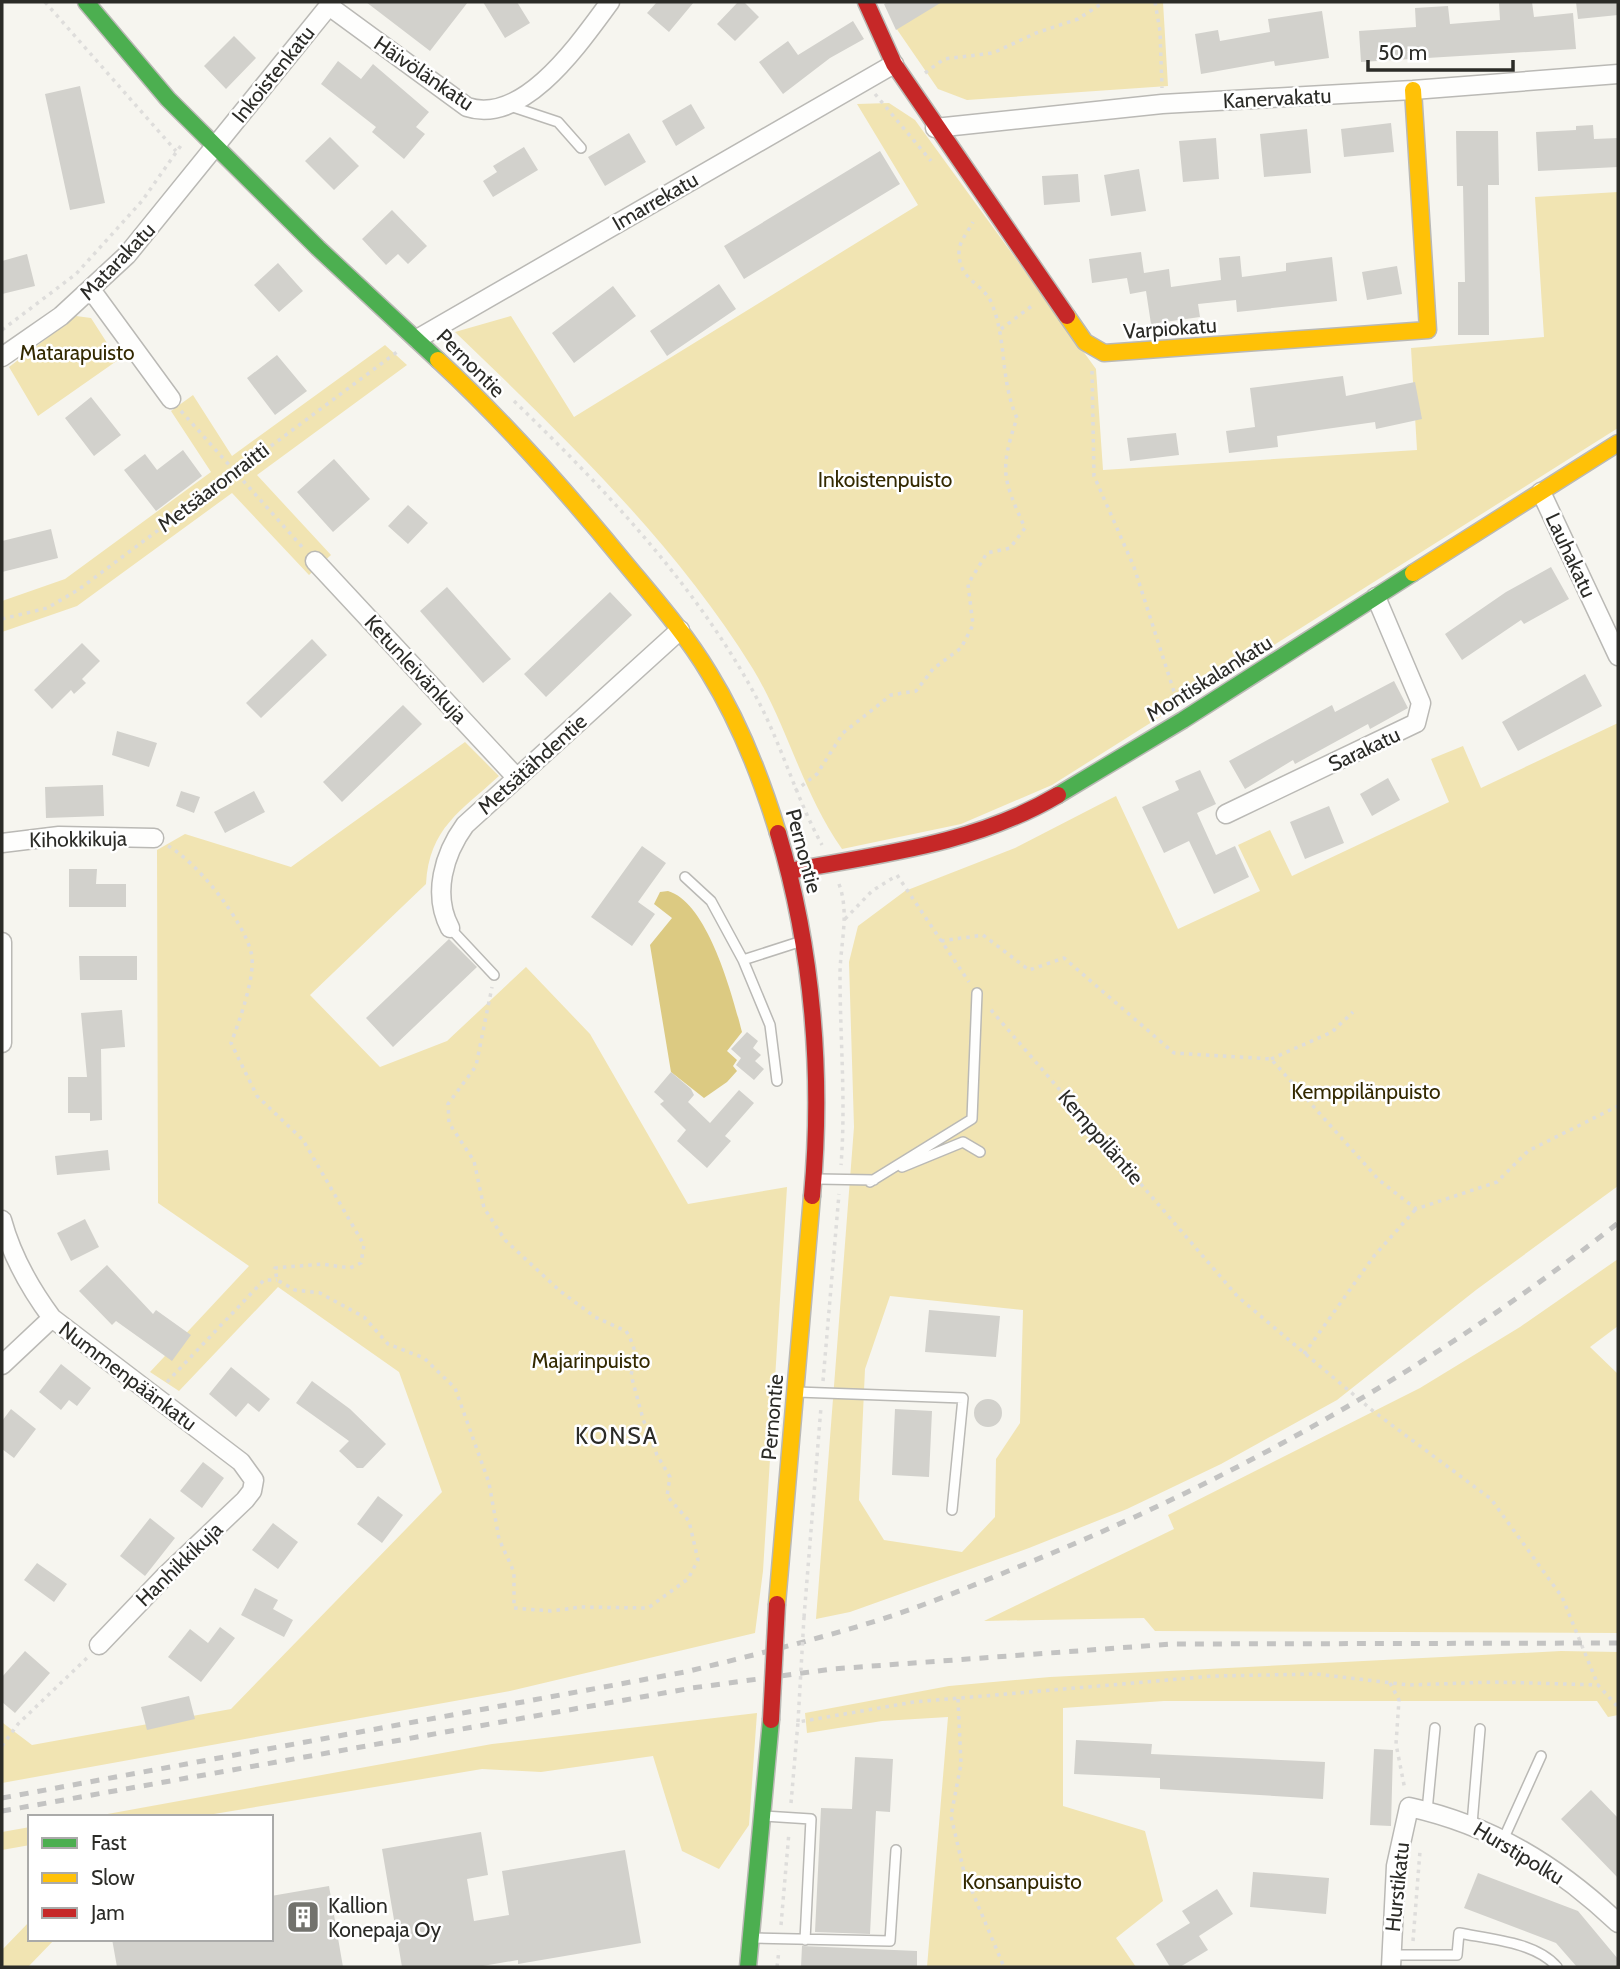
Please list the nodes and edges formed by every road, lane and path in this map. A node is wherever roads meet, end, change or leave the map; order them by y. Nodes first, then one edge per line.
1 (45, 2) edge
2 (86, 2) edge
3 (610, 2) edge
4 (866, 2) edge
5 (1104, 2) edge
6 (1155, 2) edge
7 (330, 4) edge
8 (894, 64) junction
9 (1618, 74) edge
10 (909, 85) junction
11 (1413, 90) junction
12 (505, 104) junction
13 (1162, 104) junction
14 (195, 127) junction
15 (935, 128) junction
16 (215, 148) junction
17 (581, 148) dead end
18 (176, 152) junction
19 (973, 222) dead end
20 (92, 290) junction
21 (1036, 303) dead end
22 (1001, 328) junction
23 (2, 330) edge
24 (417, 339) junction
25 (1091, 348) junction
26 (2, 357) edge
27 (508, 396) dead end
28 (170, 399) joint
29 (1618, 443) edge
30 (234, 470) junction
31 (1541, 492) junction
32 (315, 561) joint
33 (1376, 597) junction
34 (2, 619) edge
35 (680, 630) junction
36 (1618, 656) edge
37 (1184, 720) junction
38 (516, 777) junction
39 (795, 791) junction
40 (1226, 814) dead end
41 (154, 838) joint
42 (2, 843) edge
43 (886, 855) junction
44 (832, 864) junction
45 (789, 872) junction
46 (685, 877) dead end
47 (450, 928) joint
48 (804, 940) junction
49 (942, 941) junction
50 (2, 942) edge
51 (743, 960) junction
52 (494, 975) joint
53 (977, 993) junction
54 (1353, 1012) dead end
55 (2, 1044) edge
56 (1271, 1059) junction
57 (777, 1081) dead end
58 (1618, 1106) edge
59 (980, 1152) dead end
60 (814, 1179) junction
61 (840, 1180) junction
62 (870, 1182) junction
63 (1416, 1209) junction
64 (2, 1220) edge
65 (277, 1280) junction
66 (52, 1318) junction
67 (1304, 1354) junction
68 (2, 1365) edge
69 (796, 1392) junction
70 (822, 1393) junction
71 (153, 1396) junction
72 (254, 1480) joint
73 (952, 1510) dead end
74 (99, 1646) joint
75 (1390, 1683) junction
76 (1598, 1685) junction
77 (958, 1699) junction
78 (1618, 1707) edge
79 (798, 1722) junction
80 (1435, 1728) dead end
81 (1480, 1729) dead end
82 (2, 1746) edge
83 (1541, 1756) dead end
84 (1409, 1807) junction
85 (1427, 1811) junction
86 (762, 1816) junction
87 (790, 1818) junction
88 (1472, 1824) junction
89 (1503, 1840) junction
90 (1420, 1845) dead end
91 (896, 1850) dead end
92 (1618, 1923) edge
93 (751, 1938) junction
94 (780, 1939) junction
95 (805, 1940) junction
96 (1411, 1955) junction
97 (1391, 1961) edge
98 (748, 1967) edge
99 (777, 1967) edge
100 (1004, 1967) edge
101 (1557, 1967) edge

1 - 18 path
2 - 14 street, Pernontie
3 - 12 street, Häivölänkatu
4 - 8 street
5 - 10 path
6 - 13 path
7 - 12 street, Häivölänkatu
7 - 16 street, Inkoistenkatu
8 - 10 street
8 - 24 street, Imarrekatu
9 - 11 street, Kanervakatu
10 - 15 street
11 - 13 street, Kanervakatu
11 - 25 street, Varpiokatu
12 - 17 lane
13 - 15 street, Kanervakatu
14 - 16 street, Pernontie
14 - 18 path
15 - 25 street
16 - 20 street, Matarakatu
16 - 24 street, Pernontie
18 - 23 path
19 - 22 path
20 - 26 street, Matarakatu
20 - 28 street
21 - 22 path
22 - 39 path
24 - 30 path, Metsäaronraitti
24 - 35 street, Pernontie
25 - 37 path
27 - 39 path
28 - 30 path
29 - 31 street, Montiskalankatu
30 - 32 path
30 - 34 path, Metsäaronraitti
31 - 33 street, Montiskalankatu
31 - 36 street, Lauhakatu
32 - 38 street, Ketunleivänkuja
33 - 37 street, Montiskalankatu
33 - 40 street, Sarakatu
35 - 38 street, Metsätähdentie
35 - 45 street, Pernontie
37 - 43 street, Montiskalankatu
38 - 47 street, Metsätähdentie
39 - 44 path
41 - 42 street, Kihokkikuja
41 - 65 path
43 - 44 street, Montiskalankatu
43 - 49 path, Kemppiläntie
44 - 45 street, Montiskalankatu
44 - 61 path
45 - 48 street, Pernontie
46 - 51 lane
47 - 52 lane
48 - 51 lane
48 - 60 street, Pernontie
49 - 53 path, Kemppiläntie
49 - 56 path
50 - 55 street
51 - 57 lane
52 - 65 path
53 - 62 lane
53 - 67 path, Kemppiläntie
54 - 56 path
56 - 63 path
58 - 63 path
59 - 62 lane
60 - 61 lane
60 - 69 street, Pernontie
61 - 62 lane
61 - 70 path
63 - 67 path
64 - 66 street, Nummenpäänkatu
65 - 71 path
66 - 68 street
66 - 71 street, Nummenpäänkatu
67 - 76 path, Kemppiläntie
69 - 70 lane
69 - 86 street, Pernontie, bridge
70 - 73 lane
70 - 79 path, bridge
71 - 72 street, Nummenpäänkatu
72 - 74 street, Hanhikkikuja
74 - 82 path
75 - 76 path
75 - 77 path
75 - 84 path
76 - 78 path
77 - 79 path
77 - 100 path
79 - 87 path
80 - 85 lane
81 - 88 lane
83 - 89 lane
84 - 85 street, Hurstipolku
84 - 97 street, Hurstikatu
85 - 88 street, Hurstipolku
86 - 87 lane
86 - 93 street, Pernontie
87 - 94 path
87 - 95 lane
88 - 89 street, Hurstipolku
89 - 92 street, Hurstipolku
90 - 96 path
91 - 95 lane
93 - 94 lane
93 - 98 street, Pernontie
94 - 95 lane
94 - 99 path
96 - 97 lane
96 - 101 lane

